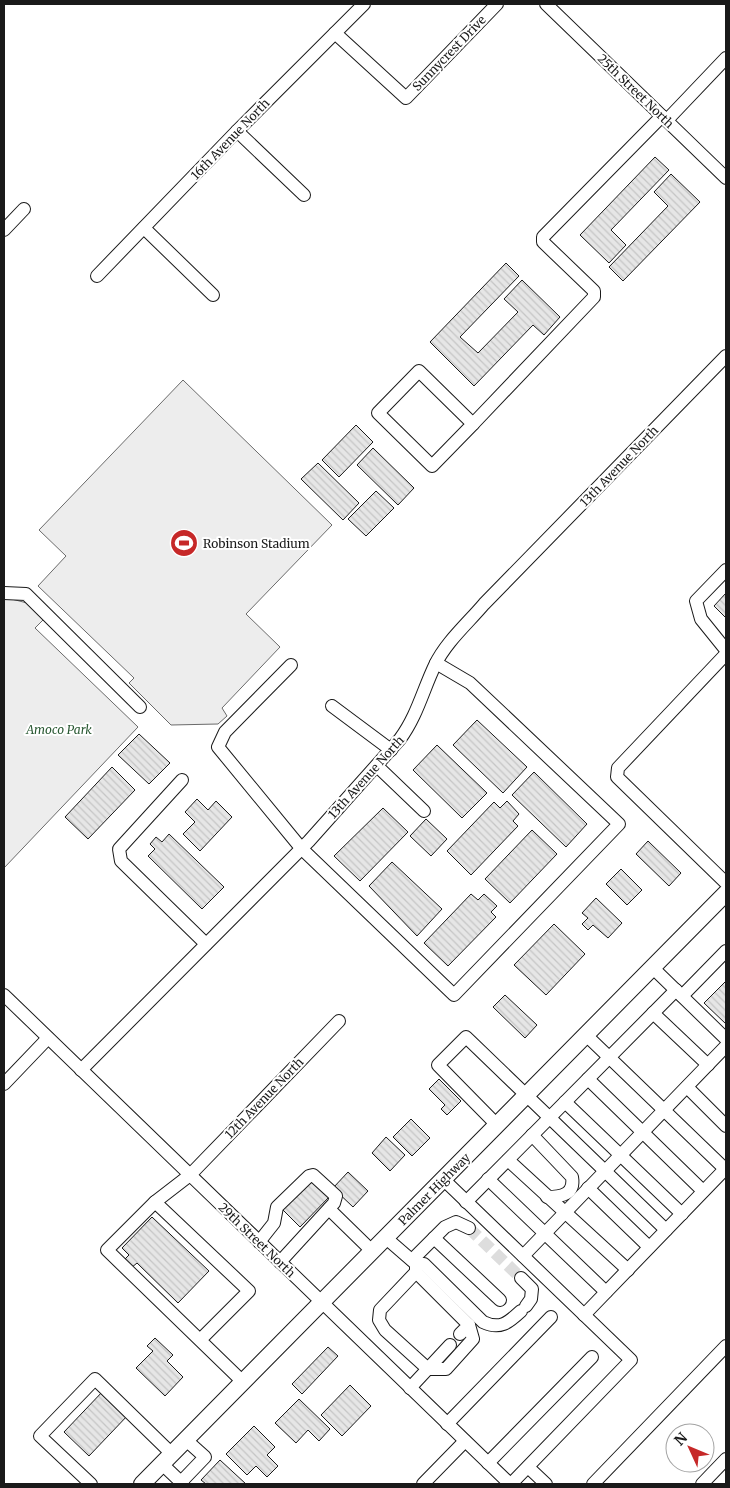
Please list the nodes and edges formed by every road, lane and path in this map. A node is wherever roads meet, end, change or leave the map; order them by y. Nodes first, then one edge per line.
1 (364, 4) edge
2 (497, 4) edge
3 (553, 6) edge
4 (335, 33) junction
5 (726, 58) edge
6 (664, 118) junction
7 (237, 131) junction
8 (726, 178) edge
9 (304, 194) dead end
10 (24, 209) dead end
11 (144, 228) junction
12 (4, 230) edge
13 (97, 276) dead end
14 (213, 295) dead end
15 (726, 356) edge
16 (473, 424) junction
17 (726, 570) edge
18 (4, 593) edge
19 (726, 652) edge
20 (436, 663) junction
21 (291, 665) dead end
22 (332, 706) dead end
23 (140, 707) dead end
24 (391, 750) junction
25 (377, 766) junction
26 (182, 780) dead end
27 (424, 811) dead end
28 (301, 848) junction
29 (726, 883) edge
30 (724, 900) edge
31 (206, 944) junction
32 (726, 951) edge
33 (653, 968) junction
34 (679, 993) junction
35 (4, 995) edge
36 (653, 1013) junction
37 (339, 1021) dead end
38 (586, 1035) junction
39 (48, 1038) junction
40 (726, 1039) edge
41 (726, 1046) edge
42 (609, 1058) junction
43 (708, 1065) junction
44 (81, 1070) junction
45 (588, 1079) junction
46 (4, 1084) edge
47 (687, 1087) junction
48 (525, 1096) junction
49 (566, 1102) junction
50 (664, 1110) junction
51 (549, 1118) junction
52 (498, 1125) junction
53 (726, 1126) edge
54 (642, 1132) junction
55 (532, 1135) junction
56 (621, 1155) junction
57 (508, 1160) junction
58 (726, 1168) edge
59 (605, 1171) junction
60 (190, 1175) junction
61 (443, 1179) junction
62 (488, 1179) junction
63 (588, 1188) junction
64 (704, 1191) junction
65 (547, 1197) junction
66 (155, 1202) junction
67 (466, 1202) junction
68 (329, 1209) junction
69 (566, 1211) junction
70 (682, 1214) junction
71 (469, 1228) tunnel mouth
72 (666, 1230) junction
73 (545, 1233) junction
74 (386, 1238) junction
75 (434, 1238) junction
76 (259, 1242) junction
77 (649, 1247) junction
78 (372, 1251) junction
79 (523, 1256) junction
80 (280, 1262) junction
81 (415, 1265) junction
82 (628, 1270) junction
83 (521, 1278) tunnel mouth
84 (606, 1292) junction
85 (500, 1300) dead end
86 (322, 1303) junction
87 (584, 1315) junction
88 (550, 1317) dead end
89 (200, 1340) junction
90 (450, 1345) dead end
91 (726, 1346) edge
92 (592, 1357) dead end
93 (428, 1369) junction
94 (243, 1382) junction
95 (410, 1388) junction
96 (447, 1424) junction
97 (186, 1440) junction
98 (465, 1441) junction
99 (167, 1459) junction
100 (726, 1459) edge
101 (488, 1463) junction
102 (528, 1467) junction
103 (182, 1483) edge
104 (91, 1484) edge
105 (142, 1484) edge
106 (423, 1484) edge
107 (511, 1484) edge
108 (546, 1484) edge
109 (593, 1484) edge
110 (702, 1484) edge

1 - 4 street, 16th Avenue North
2 - 4 street, Sunnycrest Drive
3 - 6 street, 25th Street North
4 - 7 street, 16th Avenue North
5 - 6 street
6 - 8 street, 25th Street North
6 - 16 street
7 - 9 street
7 - 11 street, 16th Avenue North
10 - 12 street
11 - 13 street, 16th Avenue North
11 - 14 street
15 - 20 street, 13th Avenue North
16 - 16 street
17 - 19 street
18 - 23 street
19 - 29 street
20 - 24 street, 13th Avenue North
20 - 28 street
21 - 28 street
22 - 24 street
24 - 25 street, 13th Avenue North
25 - 27 street
25 - 28 street, 13th Avenue North
26 - 31 street
28 - 31 street, 13th Avenue North
30 - 33 main road, Palmer Highway
31 - 44 street, 13th Avenue North
32 - 34 street
33 - 34 street
33 - 38 main road, Palmer Highway
34 - 36 street
34 - 40 street
35 - 39 street, 29th Street North
36 - 42 street
36 - 43 street
37 - 60 street, 12th Avenue North
38 - 42 street
38 - 48 main road, Palmer Highway
39 - 44 street, 29th Street North
39 - 46 street
41 - 43 street
42 - 45 street
42 - 50 street
43 - 47 street
44 - 60 street, 29th Street North
45 - 49 street
45 - 54 street
47 - 50 street
47 - 53 street
48 - 51 street
48 - 52 main road, Palmer Highway
48 - 52 street
49 - 51 street
49 - 56 street
50 - 54 street
50 - 58 street
51 - 55 street
51 - 59 street
52 - 61 main road, Palmer Highway
54 - 56 street
54 - 64 street
55 - 57 street
55 - 65 street
56 - 59 street
56 - 70 street
57 - 62 street
57 - 65 street
58 - 64 street
59 - 63 street
59 - 72 street
60 - 66 street, 12th Avenue North
60 - 76 street, 29th Street North
61 - 67 street
61 - 74 main road, Palmer Highway
62 - 67 street
62 - 73 street
63 - 69 street
63 - 77 street
64 - 70 street
65 - 69 street
66 - 89 street, 12th Avenue North
66 - 89 street
67 - 79 street
68 - 76 street
68 - 78 street
68 - 80 street
69 - 73 street
69 - 82 street
70 - 72 street
71 - 75 street
72 - 77 street
73 - 79 street
73 - 84 street
74 - 78 main road, Palmer Highway
74 - 81 street
75 - 81 street
75 - 85 street
76 - 80 street, 29th Street North
77 - 82 street
78 - 86 main road, Palmer Highway
79 - 87 street
80 - 86 street, 29th Street North
81 - 83 street
81 - 93 street
81 - 93 street
82 - 84 street
84 - 87 street
86 - 94 main road, Palmer Highway
86 - 95 street, 29th Street North
87 - 102 street
88 - 96 street
89 - 94 street
90 - 93 street
91 - 109 street
92 - 101 street
93 - 95 street
94 - 97 main road, Palmer Highway
95 - 96 street, 29th Street North
96 - 98 street, 29th Street North
97 - 99 main road, Palmer Highway
97 - 103 street
98 - 101 street, 29th Street North
98 - 106 street
99 - 103 street
99 - 104 street
99 - 105 main road, Palmer Highway
100 - 110 street
101 - 107 street, 29th Street North
102 - 107 street
102 - 108 street

